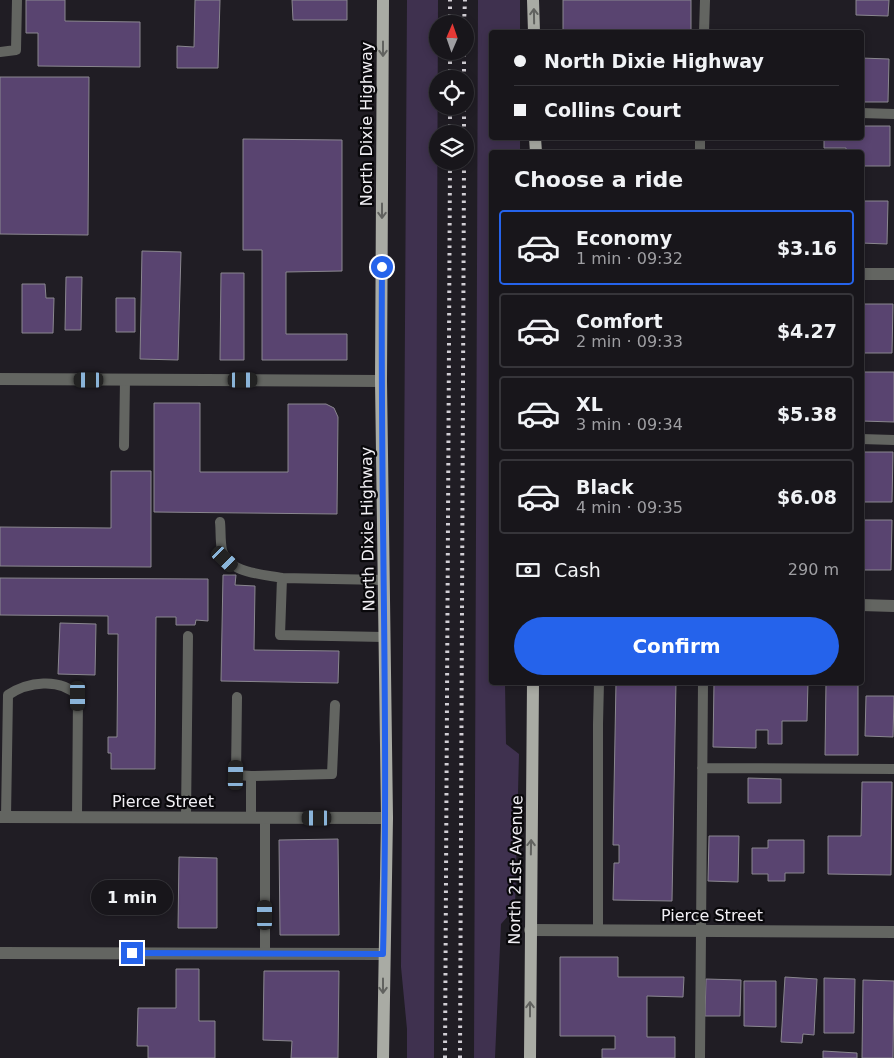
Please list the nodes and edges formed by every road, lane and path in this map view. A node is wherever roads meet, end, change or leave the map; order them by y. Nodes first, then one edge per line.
1 (17, 0) edge
2 (383, 0) edge
3 (534, 0) edge
4 (705, 0) edge
5 (534, 30) edge
6 (704, 30) edge
7 (0, 52) edge
8 (864, 113) edge
9 (894, 114) edge
10 (864, 274) edge
11 (894, 274) edge
12 (0, 379) edge
13 (125, 380) junction
14 (381, 381) junction
15 (864, 439) edge
16 (894, 440) edge
17 (124, 446) dead end
18 (220, 522) dead end
19 (282, 578) junction
20 (384, 580) junction
21 (864, 606) edge
22 (894, 606) edge
23 (188, 636) dead end
24 (384, 637) junction
25 (533, 685) edge
26 (599, 685) edge
27 (703, 685) edge
28 (237, 698) dead end
29 (335, 705) dead end
30 (702, 768) junction
31 (894, 769) edge
32 (251, 776) junction
33 (3, 817) edge
34 (77, 817) junction
35 (186, 817) junction
36 (251, 818) junction
37 (265, 818) junction
38 (386, 818) junction
39 (530, 930) junction
40 (598, 930) junction
41 (701, 931) junction
42 (894, 932) edge
43 (0, 953) edge
44 (265, 954) junction
45 (383, 954) junction
46 (382, 1058) edge
47 (530, 1058) edge
48 (700, 1058) edge

1 - 7 lane
2 -> 14 main road, North Dixie Highway
5 -> 3 main road
4 - 6 lane
8 - 9 lane
10 - 11 street
12 - 13 street
13 - 14 street
13 - 17 lane
14 - 20 main road, North Dixie Highway
15 - 16 lane
18 - 19 lane
19 - 20 lane
19 - 24 lane
20 - 24 main road, North Dixie Highway
21 - 22 street
23 - 35 lane
24 - 38 main road, North Dixie Highway
39 -> 25 main road, North 21st Avenue
26 - 40 lane
27 - 30 lane
28 - 32 lane
29 - 32 lane
30 - 31 lane
30 - 41 lane
32 - 36 lane
33 - 34 street, Pierce Street
33 - 34 lane
34 - 35 street, Pierce Street
35 - 36 street, Pierce Street
36 - 37 street, Pierce Street
37 - 38 street, Pierce Street
37 - 44 lane
38 - 45 main road, North Dixie Highway
39 - 40 street, Pierce Street
47 -> 39 main road, North 21st Avenue
40 - 41 street, Pierce Street
41 - 42 street, Pierce Street
41 - 48 lane
43 - 44 street
44 - 45 street
45 -> 46 main road, North Dixie Highway

